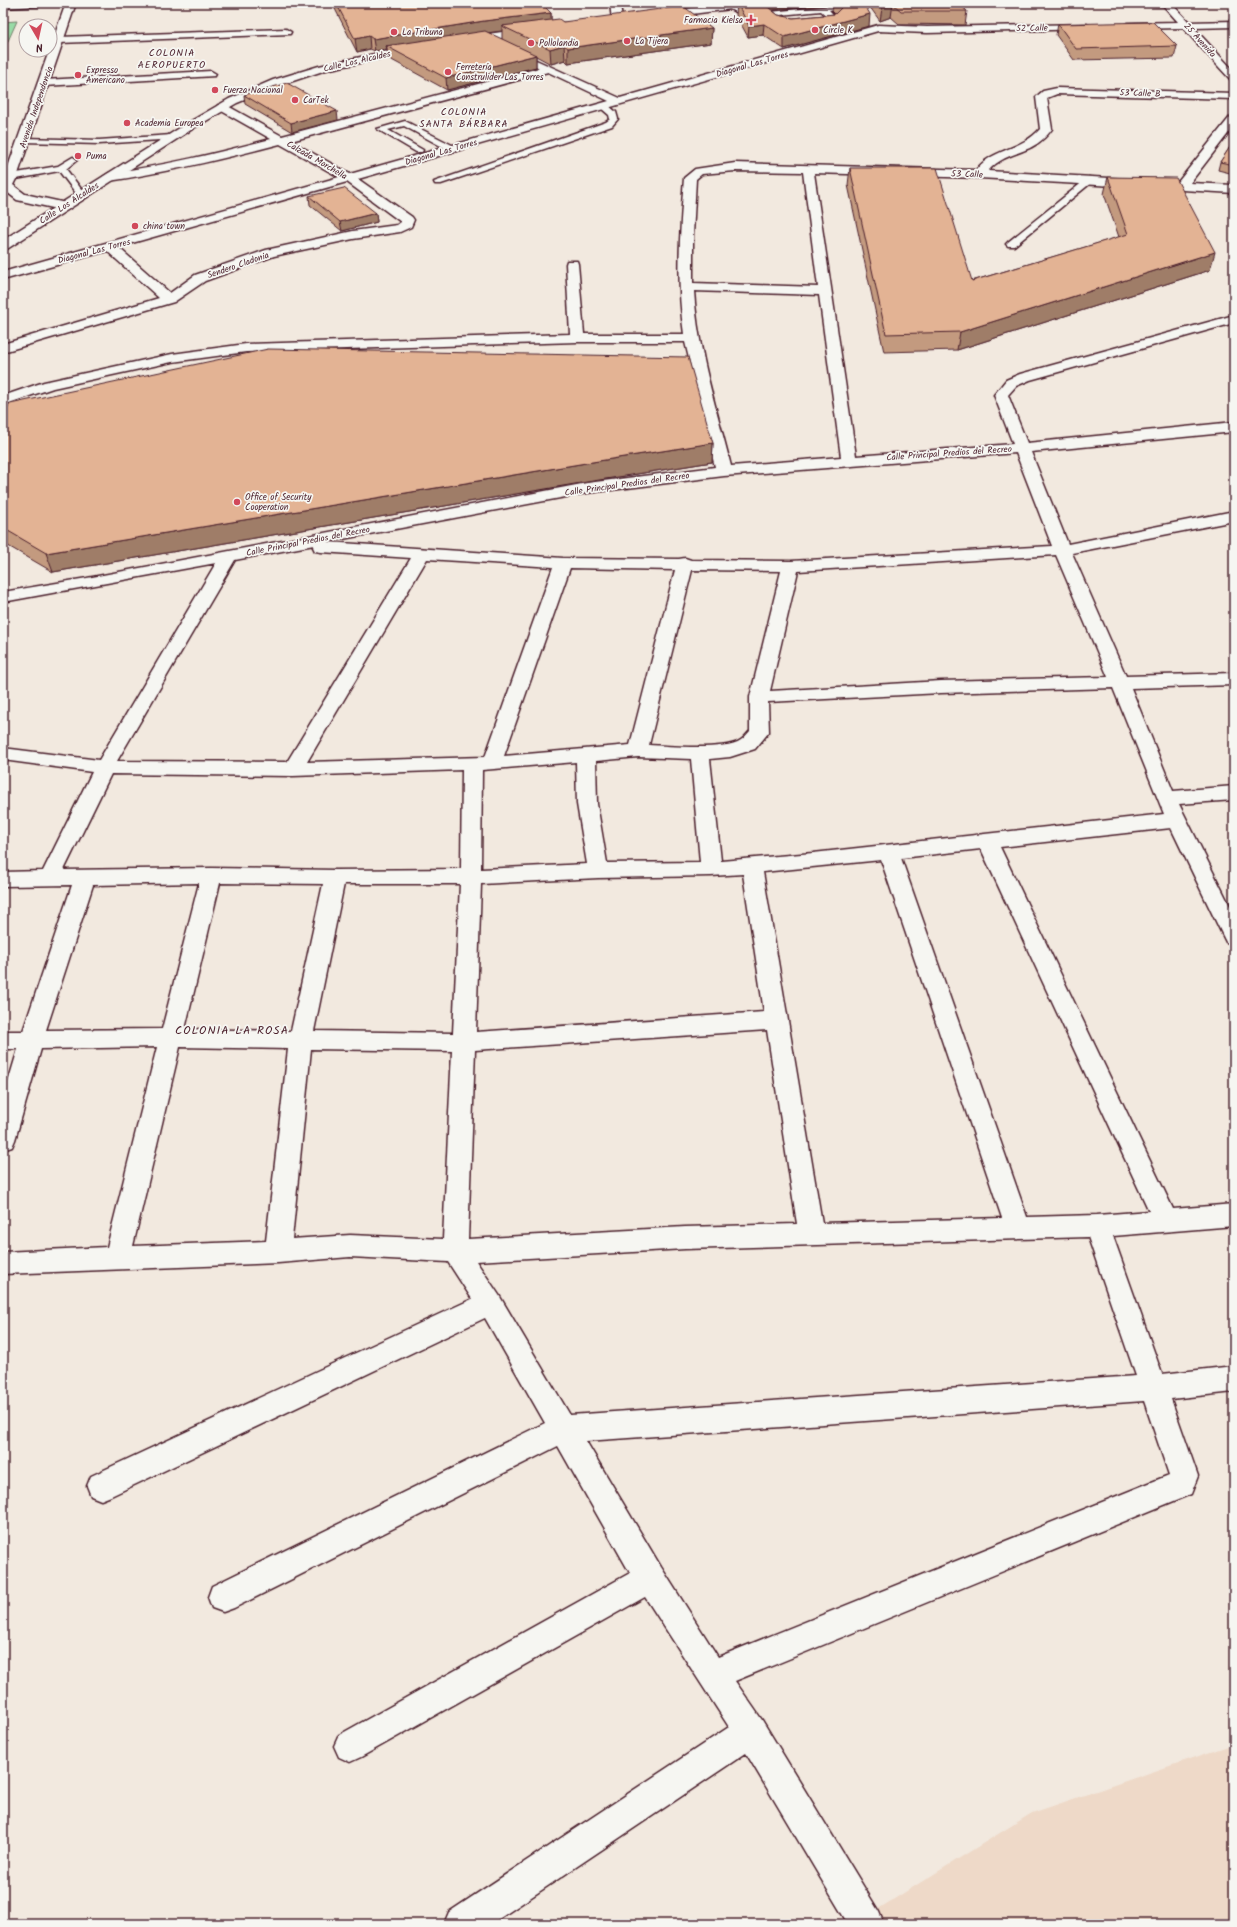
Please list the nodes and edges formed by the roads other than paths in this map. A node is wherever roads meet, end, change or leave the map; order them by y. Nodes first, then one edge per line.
1 (39, 3) edge
2 (71, 3) edge
3 (615, 3) edge
4 (755, 3) edge
5 (1138, 3) edge
6 (1166, 4) edge
7 (3, 5) edge
8 (728, 6) junction
9 (842, 7) edge
10 (822, 9) junction
11 (770, 15) junction
12 (650, 16) edge
13 (870, 17) dead end
14 (617, 20) edge
15 (812, 24) edge
16 (1234, 24) edge
17 (1187, 25) junction
18 (1101, 26) edge
19 (1116, 26) edge
20 (878, 28) junction
21 (540, 30) edge
22 (286, 32) dead end
23 (485, 38) junction
24 (59, 40) junction
25 (456, 42) edge
26 (499, 44) edge
27 (426, 47) edge
28 (527, 59) edge
29 (548, 69) junction
30 (211, 74) dead end
31 (1234, 77) edge
32 (44, 83) junction
33 (1234, 96) edge
34 (621, 102) junction
35 (222, 107) junction
36 (605, 107) junction
37 (1234, 119) edge
38 (172, 137) junction
39 (24, 140) junction
40 (284, 141) junction
41 (99, 142) junction
42 (453, 149) junction
43 (420, 150) dead end
44 (85, 152) dead end
45 (73, 160) dead end
46 (61, 168) junction
47 (808, 169) junction
48 (979, 174) junction
49 (109, 177) junction
50 (349, 178) junction
51 (1089, 180) junction
52 (438, 182) dead end
53 (7, 185) edge
54 (1182, 185) junction
55 (1234, 189) edge
56 (81, 194) junction
57 (62, 206) junction
58 (408, 220) joint
59 (1011, 244) dead end
60 (3, 246) edge
61 (110, 247) junction
62 (572, 264) dead end
63 (3, 276) edge
64 (687, 287) junction
65 (825, 291) junction
66 (169, 299) junction
67 (1234, 319) edge
68 (577, 338) junction
69 (692, 338) junction
70 (3, 348) edge
71 (3, 401) edge
72 (1234, 427) edge
73 (1022, 448) junction
74 (849, 461) junction
75 (724, 471) junction
76 (1234, 516) edge
77 (288, 545) junction
78 (1062, 550) junction
79 (422, 553) junction
80 (229, 556) junction
81 (563, 563) junction
82 (685, 564) junction
83 (791, 566) junction
84 (5, 600) edge
85 (1234, 679) edge
86 (1119, 681) junction
87 (759, 697) junction
88 (638, 751) junction
89 (700, 753) junction
90 (3, 754) edge
91 (586, 755) junction
92 (472, 764) junction
93 (492, 764) junction
94 (104, 767) junction
95 (294, 769) junction
96 (1234, 793) edge
97 (1166, 798) junction
98 (1177, 820) junction
99 (986, 840) junction
100 (888, 852) junction
101 (752, 865) junction
102 (711, 869) junction
103 (598, 871) junction
104 (211, 875) junction
105 (471, 875) junction
106 (50, 877) junction
107 (85, 877) junction
108 (335, 877) junction
109 (3, 879) edge
110 (1234, 936) edge
111 (777, 1020) junction
112 (172, 1038) junction
113 (32, 1039) junction
114 (3, 1040) edge
115 (300, 1040) junction
116 (463, 1042) junction
117 (3, 1140) edge
118 (1234, 1216) edge
119 (1166, 1222) junction
120 (1097, 1226) junction
121 (1018, 1227) junction
122 (812, 1234) junction
123 (455, 1251) junction
124 (278, 1252) junction
125 (117, 1258) junction
126 (3, 1263) edge
127 (490, 1303) junction
128 (1234, 1379) edge
129 (1152, 1388) junction
130 (562, 1429) junction
131 (101, 1486) dead end
132 (650, 1578) junction
133 (223, 1597) dead end
134 (712, 1675) junction
135 (751, 1731) junction
136 (350, 1746) dead end
137 (461, 1924) edge
138 (867, 1924) edge

1 - 7 street
2 - 24 street, Avenida Independencia
3 - 14 street
4 - 8 street
4 - 11 lane
5 - 6 lane
6 - 17 street, 25 Avenida
8 - 11 lane
8 - 12 street
9 - 10 lane
10 - 11 lane
10 - 15 lane
13 - 20 street
16 - 17 street
17 - 19 street
17 - 31 street, 25 Avenida
18 - 20 street, 52 Calle
20 - 34 street, Diagonal Las Torres
21 - 23 street
22 - 24 street
23 - 25 street
23 - 26 street
24 - 32 street, Avenida Independencia
27 - 35 street, Calle Los Alcaldes
28 - 29 street
29 - 34 street
29 - 40 street
30 - 32 street
32 - 39 street, Avenida Independencia
33 - 48 street, 53 Calle B
34 - 36 street, Diagonal Las Torres
35 - 38 street, Calle Los Alcaldes
35 - 40 street, Calzada Morchella
36 - 42 street, Diagonal Las Torres
36 - 52 lane
37 - 54 street
38 - 41 lane
38 - 49 street, Calle Los Alcaldes
39 - 41 lane
39 - 53 street, Avenida Independencia
40 - 49 street
40 - 50 street, Calzada Morchella
41 - 44 lane
42 - 43 lane
42 - 50 street, Diagonal Las Torres
45 - 46 lane
46 - 53 lane
46 - 56 lane
47 - 48 street, 53 Calle
47 - 64 street, 53 Calle
47 - 65 street
48 - 51 street, 53 Calle
49 - 56 street, Calle Los Alcaldes
50 - 58 street, Calzada Morchella
50 - 61 street, Diagonal Las Torres
51 - 54 street, 53 Calle
51 - 59 lane
53 - 57 street
54 - 55 street, 53 Calle
56 - 57 street, Calle Los Alcaldes
57 - 60 street, Calle Los Alcaldes
58 - 66 street, Sendero Cladonia
61 - 63 street, Diagonal Las Torres
61 - 66 street
62 - 68 street
64 - 65 street
64 - 69 street
65 - 74 street
66 - 70 street, Sendero Cladonia
67 - 73 street
68 - 69 street
68 - 71 street
69 - 75 street
72 - 73 street, Calle Principal Predios del Recreo
73 - 74 street, Calle Principal Predios del Recreo
73 - 78 street
74 - 75 street, Calle Principal Predios del Recreo
75 - 77 street, Calle Principal Predios del Recreo
76 - 78 street
77 - 79 street
77 - 80 street, Calle Principal Predios del Recreo
78 - 83 street
78 - 86 street
79 - 81 street
79 - 95 street
80 - 84 street, Calle Principal Predios del Recreo
80 - 94 street
81 - 82 street
81 - 93 street
82 - 83 street
82 - 88 street
83 - 87 street
85 - 86 street
86 - 87 street
86 - 97 street
87 - 89 street
88 - 89 street
88 - 91 street
89 - 102 street
90 - 94 street
91 - 93 street
91 - 103 street
92 - 93 street
92 - 95 street
92 - 105 street
94 - 95 street
94 - 106 street
96 - 97 street
97 - 98 street
98 - 99 street
98 - 110 street
99 - 100 street
99 - 119 street
100 - 101 street
100 - 121 street
101 - 102 street
101 - 111 street
102 - 103 street
103 - 105 street
104 - 107 street
104 - 108 street
104 - 112 street
105 - 108 street
105 - 116 street
106 - 107 street
106 - 109 street
107 - 113 street
108 - 115 street
111 - 116 street
111 - 122 street
112 - 113 street
112 - 115 street
112 - 125 street
113 - 114 street
113 - 117 street
115 - 116 street
115 - 124 street
116 - 123 street
118 - 119 street
119 - 120 street
120 - 121 street
120 - 129 street
121 - 122 street
122 - 123 street
123 - 124 street
123 - 127 street
124 - 125 street
125 - 126 street
127 - 130 street
127 - 131 street
128 - 129 street
129 - 130 street
129 - 134 street
130 - 132 street
130 - 133 street
132 - 134 street
132 - 136 street
134 - 135 street
135 - 137 street
135 - 138 street

